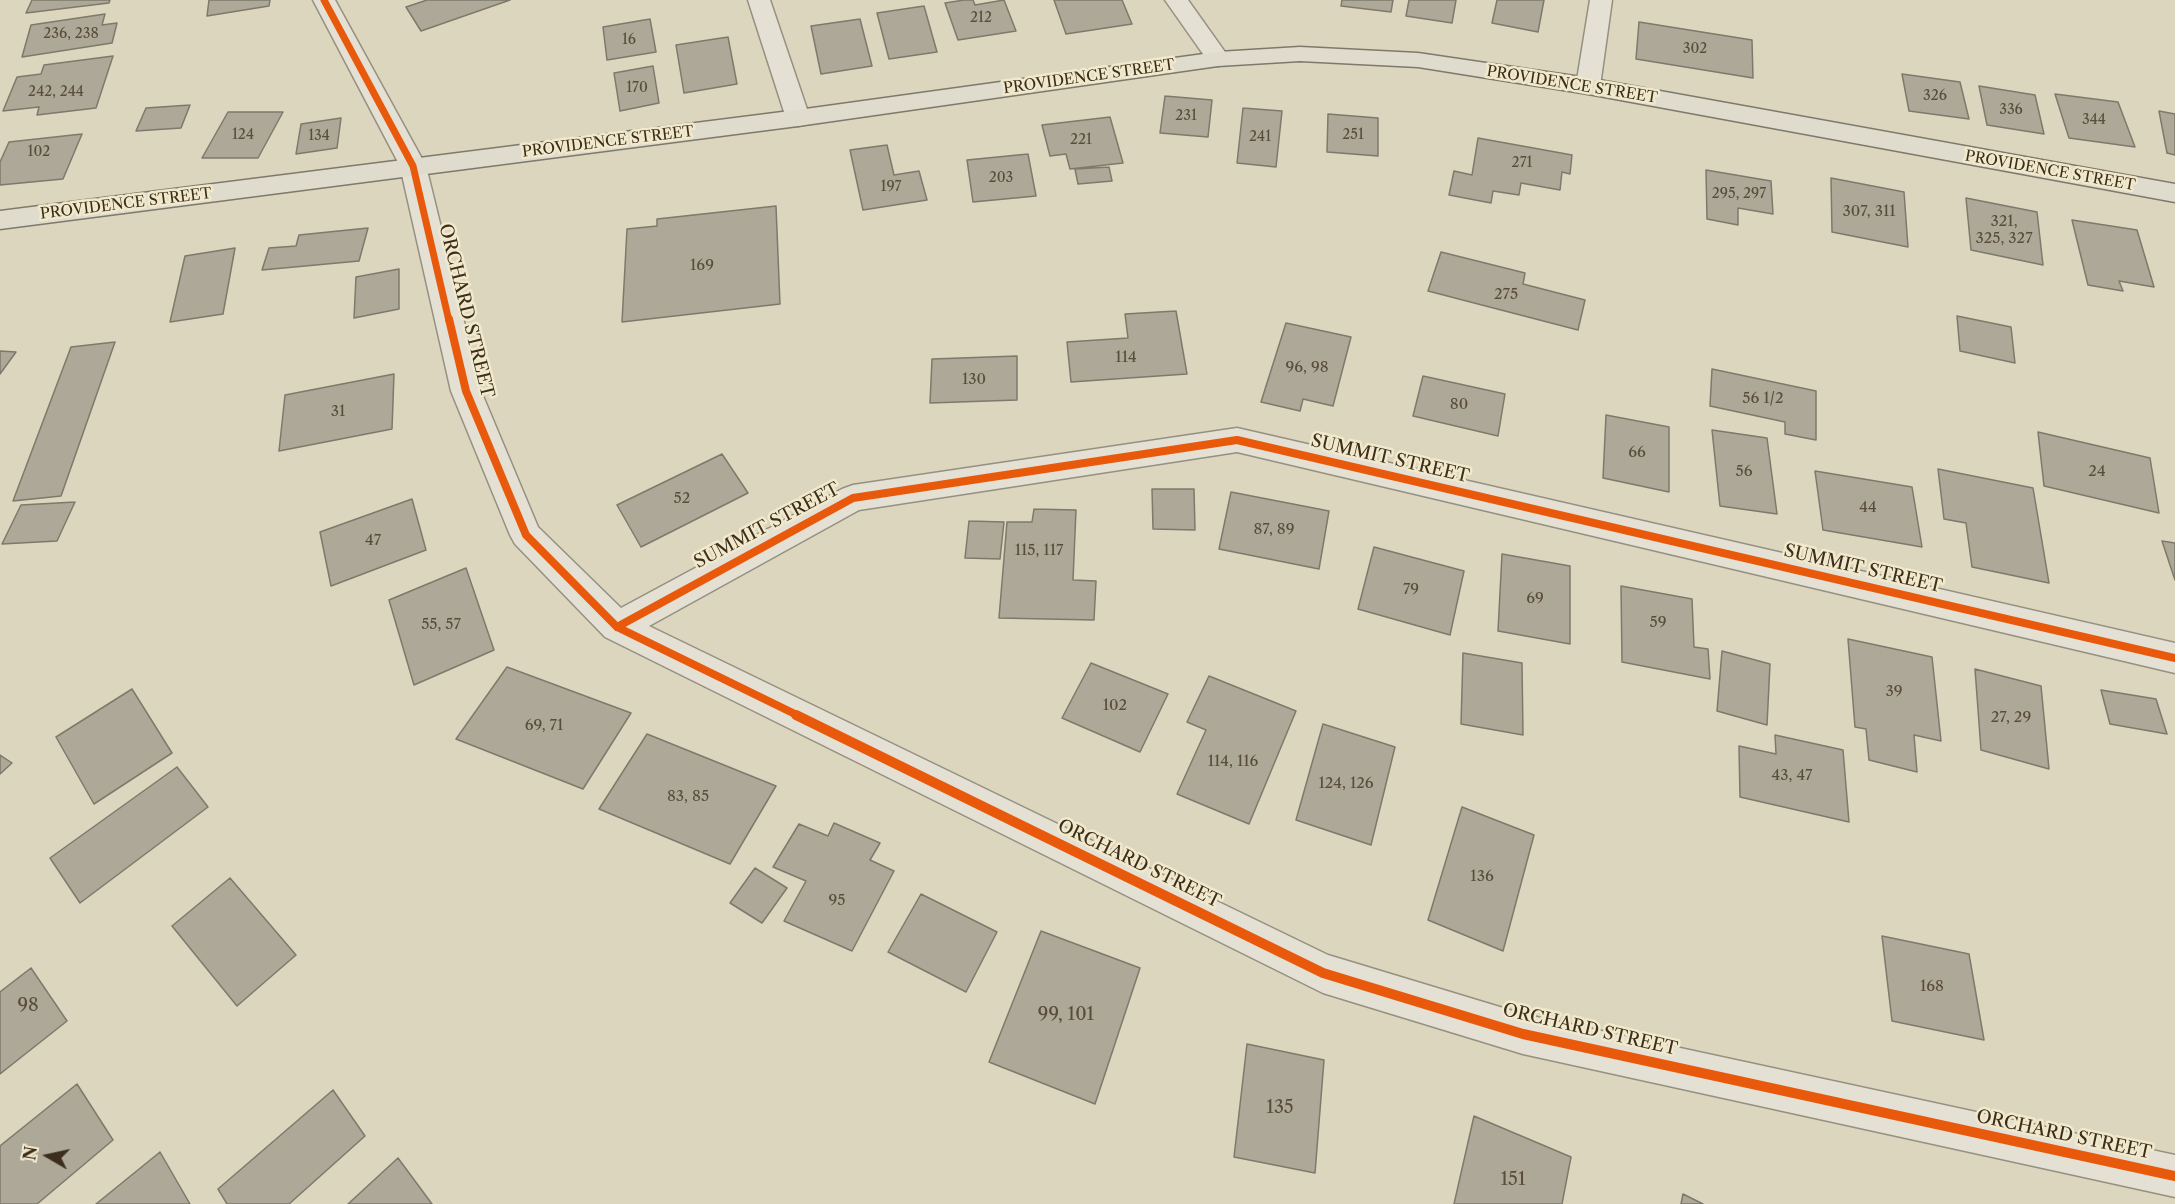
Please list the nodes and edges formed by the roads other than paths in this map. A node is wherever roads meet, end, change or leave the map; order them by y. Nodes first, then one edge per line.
1 (324, 0) edge
2 (759, 0) edge
3 (1176, 0) edge
4 (1601, 0) edge
5 (1218, 59) junction
6 (1588, 86) junction
7 (798, 118) junction
8 (413, 166) junction
9 (2175, 193) edge
10 (0, 220) edge
11 (617, 627) junction
12 (2175, 658) edge
13 (2175, 1176) edge

1 - 8 street, ORCHARD STREET
2 - 7 street
3 - 5 street
4 - 6 street
5 - 6 main road, PROVIDENCE STREET
5 - 7 main road, PROVIDENCE STREET
6 - 9 main road, PROVIDENCE STREET
7 - 8 main road, PROVIDENCE STREET
8 - 10 main road, PROVIDENCE STREET
8 - 11 street, ORCHARD STREET
11 - 12 street, SUMMIT STREET
11 - 13 street, ORCHARD STREET

